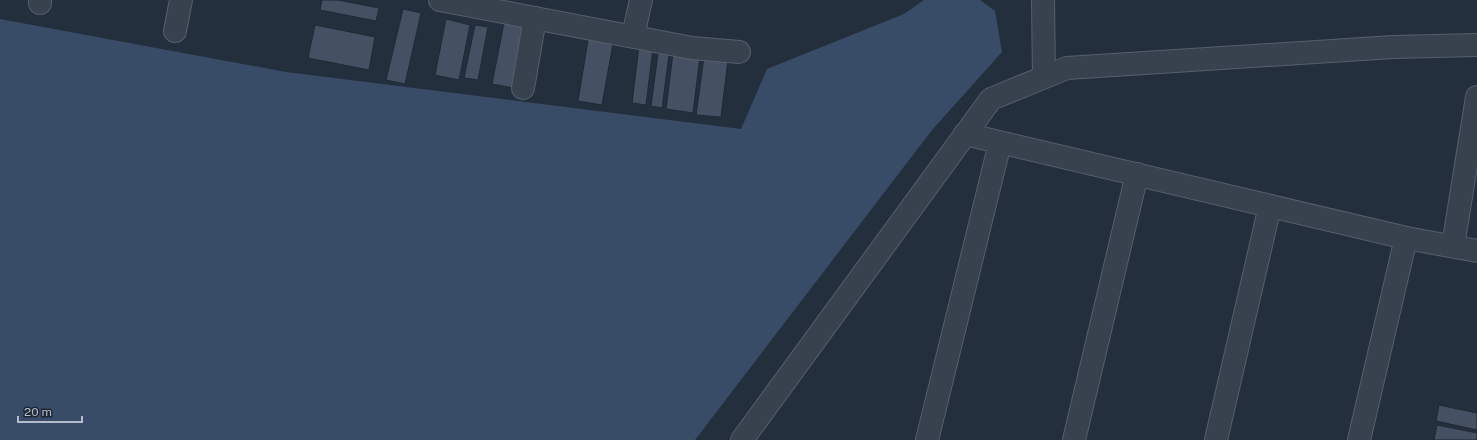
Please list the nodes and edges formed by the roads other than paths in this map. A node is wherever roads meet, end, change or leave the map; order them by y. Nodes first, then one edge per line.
1 (182, 0) edge
2 (440, 0) edge
3 (641, 0) edge
4 (1043, 0) edge
5 (535, 18) junction
6 (175, 31) dead end
7 (633, 36) junction
8 (1477, 45) edge
9 (739, 52) dead end
10 (1044, 77) junction
11 (523, 88) dead end
12 (1477, 96) edge
13 (965, 134) junction
14 (1000, 143) junction
15 (1137, 174) junction
16 (1270, 206) junction
17 (1406, 238) junction
18 (1452, 246) junction
19 (1477, 251) edge
20 (742, 440) edge
21 (927, 440) edge
22 (1074, 440) edge
23 (1216, 440) edge
24 (1359, 440) edge

1 - 6 street
2 - 5 street
3 - 7 street
4 - 10 street
5 - 7 street
5 - 11 street
7 - 9 street
8 - 10 street
10 - 13 street
12 - 18 street
13 - 14 street
13 - 20 street
14 - 15 street
14 - 21 street
15 - 16 street
15 - 22 street
16 - 17 street
16 - 23 street
17 - 18 street
17 - 24 street
18 - 19 street

